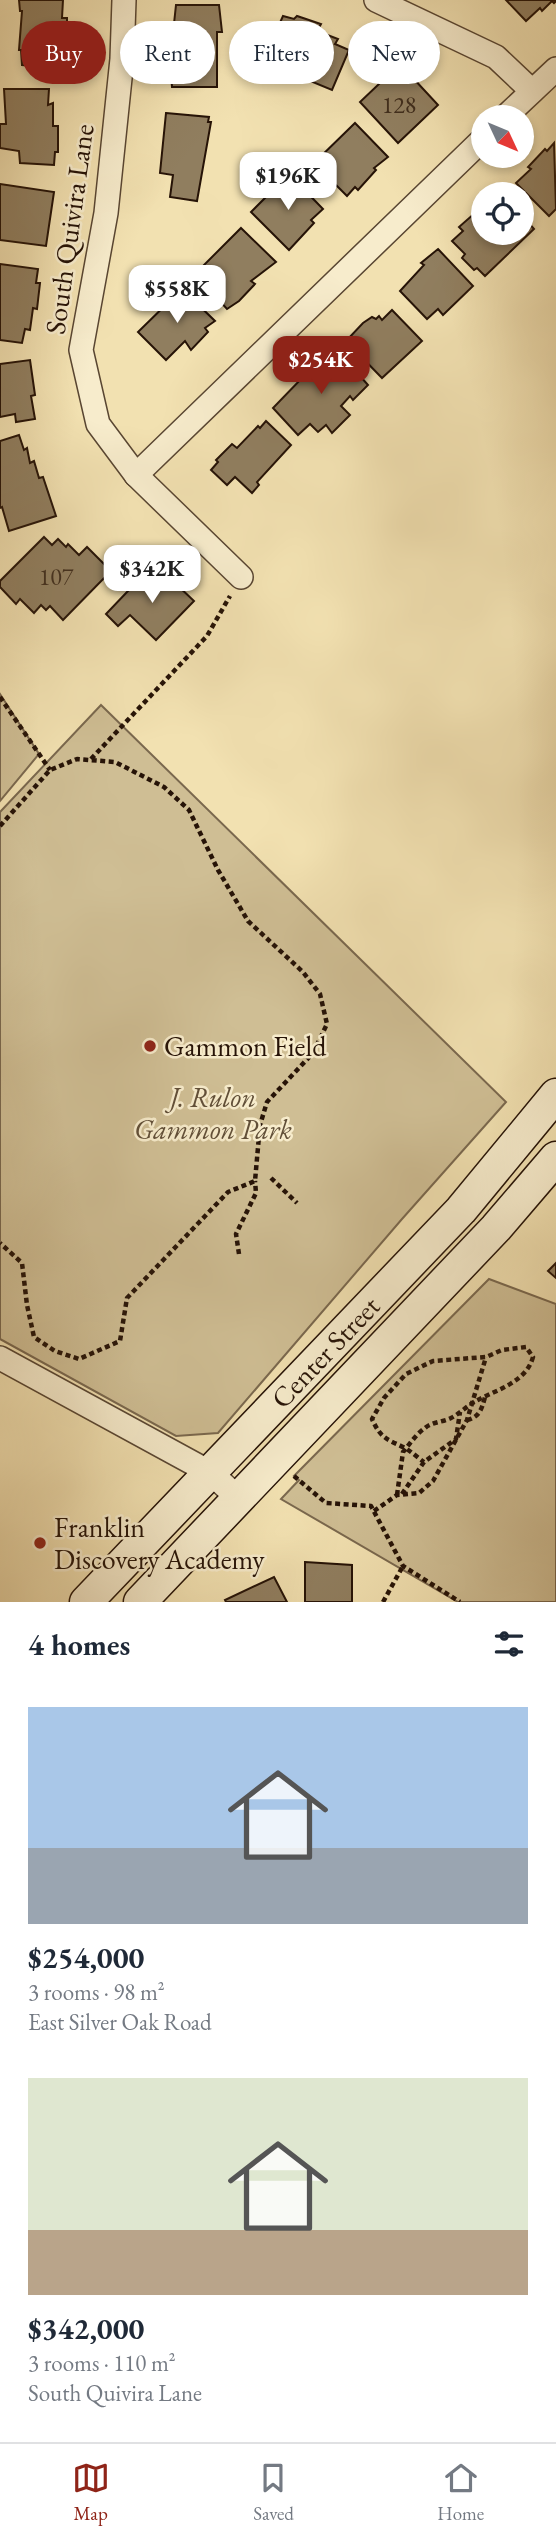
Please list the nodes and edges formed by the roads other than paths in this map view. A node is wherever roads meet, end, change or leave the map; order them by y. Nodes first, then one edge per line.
1 (124, 0) edge
2 (376, 0) edge
3 (556, 69) edge
4 (532, 91) junction
5 (517, 105) edge
6 (471, 151) edge
7 (135, 475) junction
8 (241, 576) road end
9 (556, 1095) edge
10 (556, 1158) edge
11 (0, 1358) edge
12 (211, 1473) junction
13 (239, 1499) junction
14 (86, 1602) edge
15 (140, 1602) edge

1 - 7 street, South Quivira Lane
2 - 4 street
3 - 4 street
4 - 5 street
6 - 7 street
7 - 8 street, South Quivira Lane
9 - 12 main road, Center Street
10 - 13 main road, Center Street
11 - 12 street
12 - 13 street
12 - 14 main road, Center Street
13 - 15 main road, Center Street

